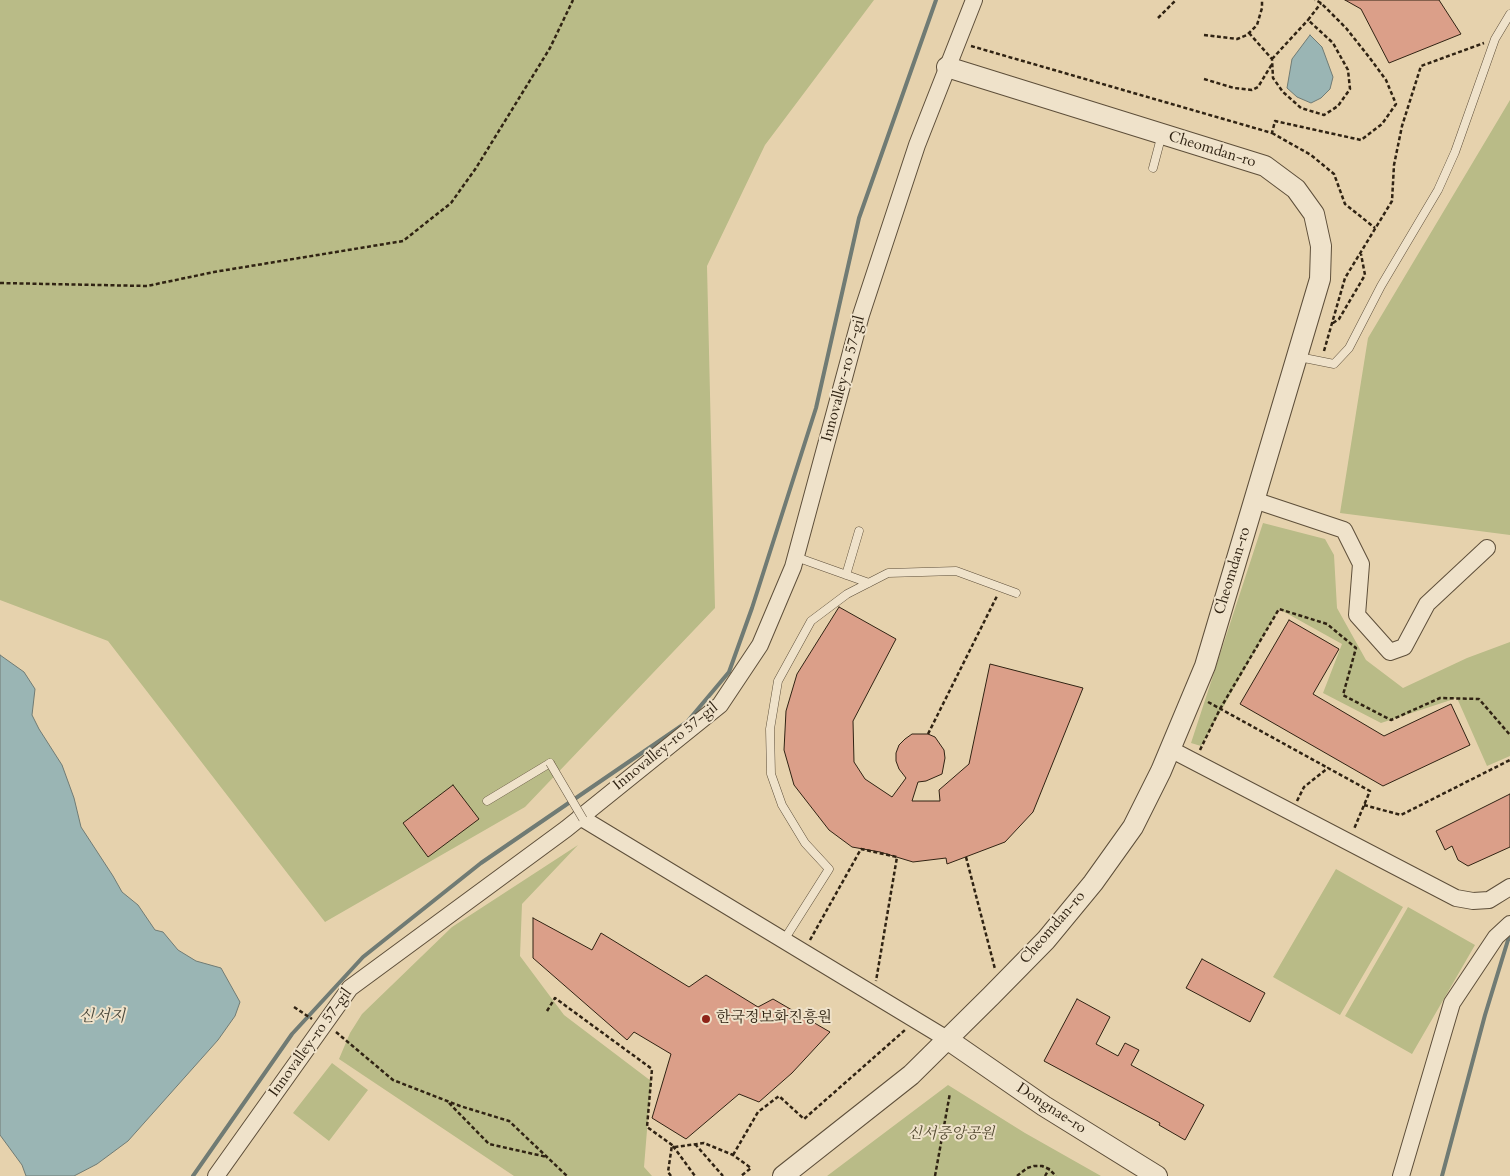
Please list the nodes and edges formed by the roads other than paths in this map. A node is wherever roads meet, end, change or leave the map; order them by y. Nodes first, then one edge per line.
1 (974, 0) edge
2 (1510, 14) edge
3 (947, 67) junction
4 (1162, 134) junction
5 (1153, 168) dead end
6 (1297, 356) junction
7 (1254, 500) junction
8 (859, 531) dead end
9 (1487, 548) dead end
10 (796, 557) junction
11 (846, 575) junction
12 (869, 583) junction
13 (1016, 593) dead end
14 (1170, 749) junction
15 (487, 801) dead end
16 (581, 818) junction
17 (1510, 887) edge
18 (1510, 924) edge
19 (784, 940) junction
20 (947, 1039) junction
21 (216, 1176) edge
22 (783, 1176) edge
23 (1157, 1176) edge
24 (1401, 1176) edge

1 - 3 street, Innovalley-ro 57-gil
2 - 6 lane
3 - 4 street, Cheomdan-ro
3 - 10 street, Innovalley-ro 57-gil
4 - 5 lane
4 - 6 street, Cheomdan-ro
6 - 7 street, Cheomdan-ro
7 - 9 street
7 - 14 street, Cheomdan-ro
8 - 11 lane
10 - 11 lane
10 - 16 street, Innovalley-ro 57-gil
11 - 12 lane
12 - 13 lane
12 - 19 lane
14 - 17 street
14 - 20 street, Cheomdan-ro
15 - 16 lane, bridge
16 - 19 street
16 - 21 street, Innovalley-ro 57-gil
18 - 24 street
19 - 20 street
20 - 22 street, Cheomdan-ro
20 - 23 street, Dongnae-ro

